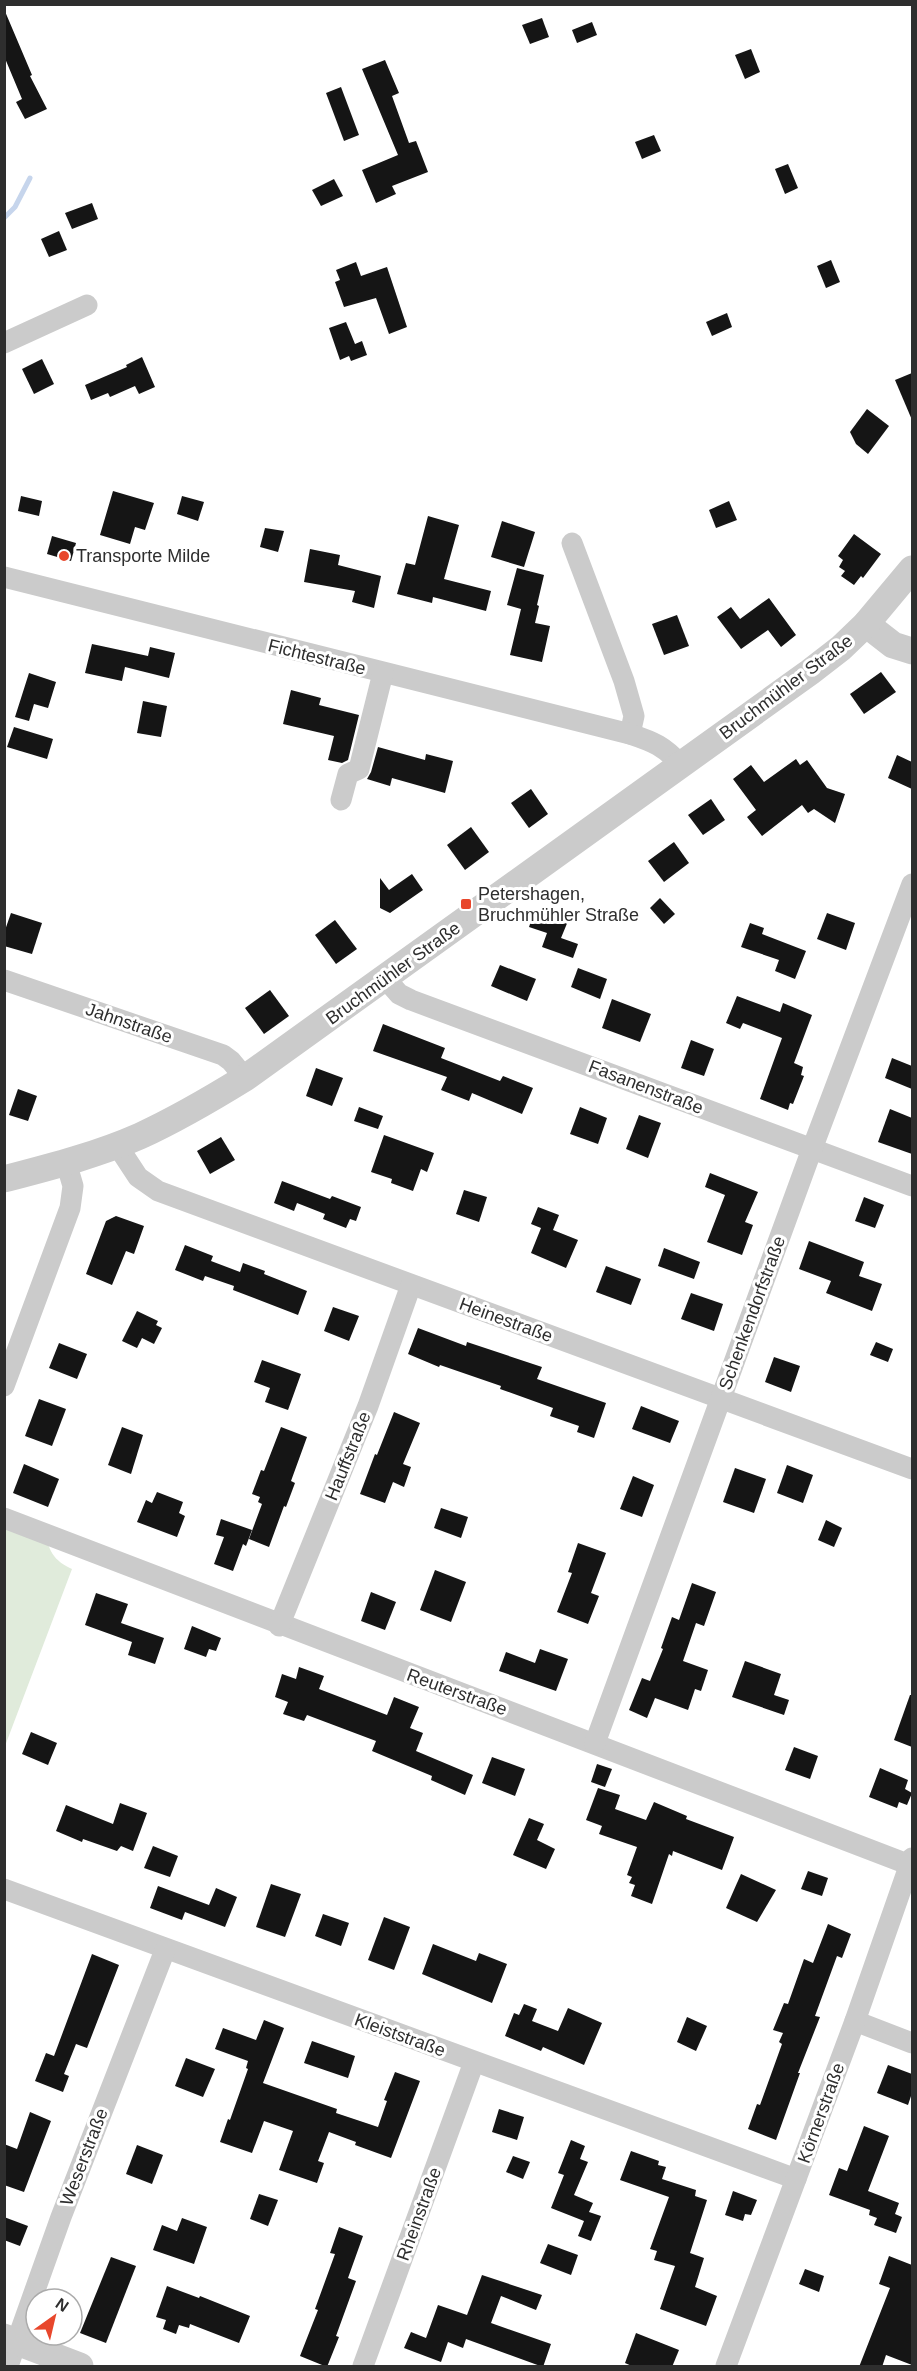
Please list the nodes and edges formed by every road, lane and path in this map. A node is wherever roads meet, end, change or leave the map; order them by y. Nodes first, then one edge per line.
1 (87, 305) dead end
2 (4, 343) edge
3 (572, 543) dead end
4 (912, 569) edge
5 (4, 577) edge
6 (866, 624) junction
7 (912, 651) edge
8 (383, 673) junction
9 (630, 734) junction
10 (681, 765) junction
11 (341, 800) dead end
12 (912, 884) edge
13 (385, 978) junction
14 (4, 980) edge
15 (245, 1078) junction
16 (117, 1145) junction
17 (812, 1149) junction
18 (66, 1162) junction
19 (4, 1179) edge
20 (912, 1186) edge
21 (411, 1285) junction
22 (4, 1386) edge
23 (721, 1400) junction
24 (912, 1469) edge
25 (4, 1518) edge
26 (279, 1626) junction
27 (595, 1743) junction
28 (911, 1862) edge
29 (4, 1889) edge
30 (165, 1950) junction
31 (855, 2021) junction
32 (912, 2043) edge
33 (474, 2062) junction
34 (796, 2179) junction
35 (9, 2348) edge
36 (80, 2367) edge
37 (363, 2367) edge
38 (726, 2367) edge

1 - 2 street
3 - 9 street
4 - 6 street, Bruchmühler Straße
5 - 8 street, Fichtestraße
6 - 7 street
6 - 10 street, Bruchmühler Straße
8 - 9 street, Fichtestraße
8 - 11 street
9 - 10 street, Fichtestraße
10 - 13 street, Bruchmühler Straße
12 - 17 street, Schenkendorfstraße
13 - 15 street, Bruchmühler Straße
13 - 17 street, Fasanenstraße
14 - 15 street, Jahnstraße
15 - 16 street, Bruchmühler Straße
16 - 18 street, Bruchmühler Straße
16 - 21 street, Heinestraße
17 - 20 street, Fasanenstraße
17 - 23 street, Schenkendorfstraße
18 - 19 street, Bruchmühler Straße
18 - 22 street
21 - 23 street, Heinestraße
21 - 26 street, Hauffstraße
23 - 24 street, Heinestraße
23 - 27 street, Schenkendorfstraße
25 - 26 street, Reuterstraße
26 - 27 street, Reuterstraße
27 - 28 street, Reuterstraße
28 - 31 street, Körnerstraße
29 - 30 street, Kleiststraße
30 - 33 street, Kleiststraße
30 - 35 street, Weserstraße
31 - 32 street
31 - 34 street, Körnerstraße
33 - 34 street, Kleiststraße
33 - 37 street, Rheinstraße
34 - 38 street, Körnerstraße
35 - 36 street

